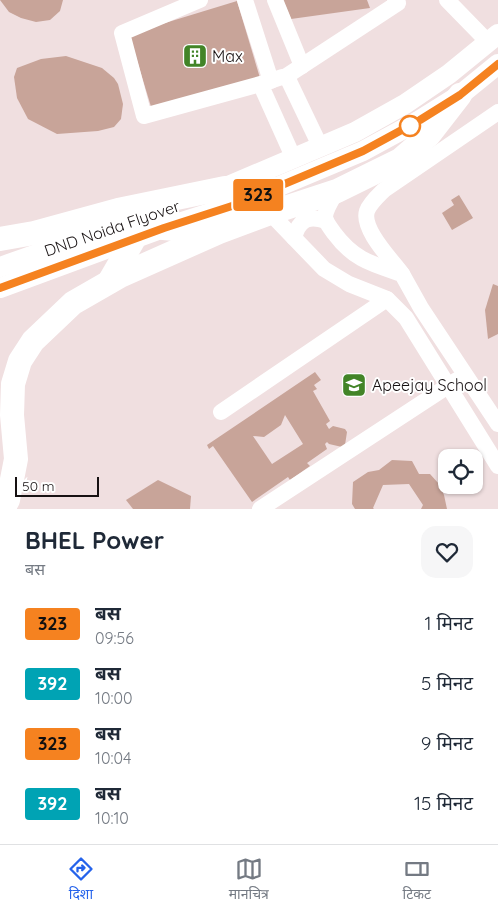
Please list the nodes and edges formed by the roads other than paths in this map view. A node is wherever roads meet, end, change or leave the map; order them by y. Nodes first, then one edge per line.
1 (200, 0) edge
2 (245, 0) edge
3 (275, 0) edge
4 (395, 0) edge
5 (447, 0) edge
6 (493, 38) edge
7 (498, 64) edge
8 (302, 66) junction
9 (274, 80) junction
10 (460, 95) junction
11 (498, 112) edge
12 (321, 148) junction
13 (294, 158) junction
14 (225, 188) junction
15 (337, 191) junction
16 (270, 213) junction
17 (326, 221) junction
18 (164, 228) junction
19 (220, 232) junction
20 (294, 238) junction
21 (0, 239) edge
22 (134, 239) junction
23 (376, 240) junction
24 (357, 257) junction
25 (0, 268) edge
26 (402, 274) junction
27 (109, 282) junction
28 (0, 288) edge
29 (387, 299) junction
30 (465, 375) junction
31 (448, 386) junction
32 (221, 412) dead end
33 (498, 424) edge
34 (498, 466) edge
35 (3, 509) edge
36 (260, 509) edge

1 - 9 lane
2 - 9 lane
3 - 8 lane
4 - 8 lane
5 - 6 lane
6 - 12 main road, DND Noida Flyover
7 - 10 main road, DND Noida Flyover
8 - 9 lane
9 - 12 lane
9 - 13 lane
10 - 15 highway
10 - 18 main road, DND Noida Flyover
11 - 23 lane
12 - 13 main road, DND Noida Flyover
13 - 14 main road, DND Noida Flyover
14 - 21 highway
14 - 25 main road, DND Noida Flyover
15 - 16 highway
15 - 17 lane
16 - 19 highway
16 - 20 lane
17 - 20 lane
17 - 24 lane
18 - 19 highway
18 - 22 main road, DND Noida Flyover
19 - 27 highway
20 - 29 lane
22 - 27 highway
22 - 28 main road, DND Noida Flyover
23 - 24 lane
23 - 26 lane
24 - 26 lane
26 - 30 lane
27 - 35 highway
29 - 31 lane
29 - 32 lane
30 - 31 lane
30 - 33 lane
31 - 34 lane
31 - 36 lane

